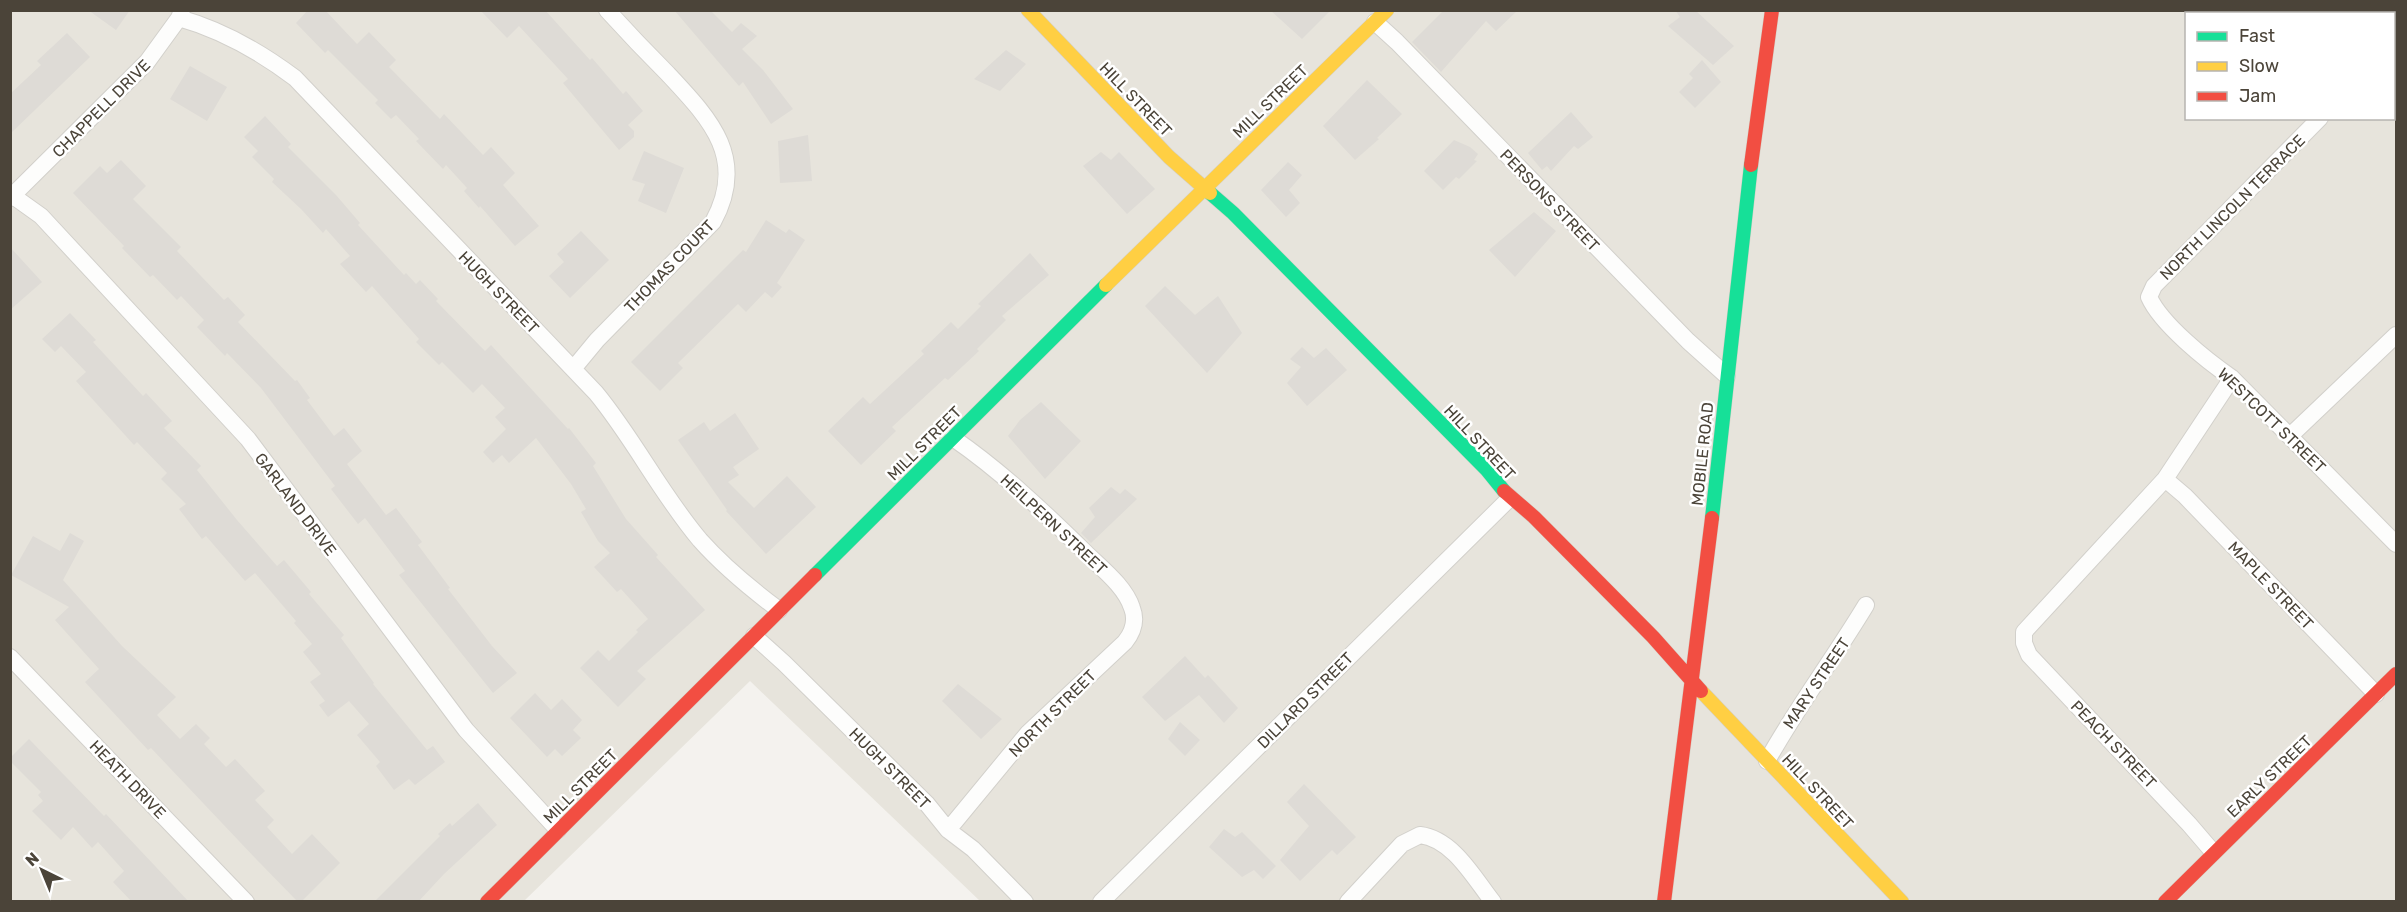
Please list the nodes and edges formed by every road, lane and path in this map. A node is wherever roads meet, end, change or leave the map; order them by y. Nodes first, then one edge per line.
1 (607, 10) edge
2 (1028, 10) edge
3 (1387, 10) edge
4 (1772, 10) edge
5 (180, 14) edge
6 (1375, 22) junction
7 (2318, 120) edge
8 (1205, 188) junction
9 (12, 197) edge
10 (2149, 297) joint
11 (2397, 335) edge
12 (573, 369) junction
13 (1728, 375) junction
14 (2232, 378) junction
15 (2291, 435) junction
16 (953, 438) junction
17 (2165, 479) junction
18 (1510, 498) junction
19 (2397, 544) edge
20 (1866, 605) dead end
21 (779, 610) junction
22 (1134, 625) joint
23 (754, 636) junction
24 (10, 657) edge
25 (2397, 674) edge
26 (1691, 680) junction
27 (2376, 694) junction
28 (1767, 761) junction
29 (558, 830) junction
30 (948, 830) junction
31 (2214, 852) junction
32 (246, 902) edge
33 (488, 902) edge
34 (1026, 902) edge
35 (1101, 902) edge
36 (1348, 902) edge
37 (1493, 902) edge
38 (1664, 902) edge
39 (1902, 902) edge
40 (2165, 902) edge

1 - 12 street, THOMAS COURT
2 - 8 street, HILL STREET
3 - 6 street, MILL STREET
4 - 13 street, MOBILE ROAD
5 - 9 street, CHAPPELL DRIVE
5 - 12 street, HUGH STREET
6 - 8 street, MILL STREET
6 - 13 street, PERSONS STREET
7 - 10 street, NORTH LINCOLN TERRACE
8 - 16 street, MILL STREET
8 - 18 street, HILL STREET
9 - 29 street, GARLAND DRIVE
10 - 14 street, WESTCOTT STREET
11 - 15 street
12 - 21 street, HUGH STREET
13 - 26 street, MOBILE ROAD
14 - 15 street, WESTCOTT STREET
14 - 17 street
15 - 19 street, WESTCOTT STREET
16 - 21 street, MILL STREET
16 - 22 street, HEILPERN STREET
17 - 27 street, MAPLE STREET
17 - 31 street, PEACH STREET
18 - 26 street, HILL STREET
18 - 35 street, DILLARD STREET
20 - 28 street, MARY STREET
21 - 23 street, MILL STREET
22 - 30 street, NORTH STREET
23 - 29 street, MILL STREET
23 - 30 street, HUGH STREET
24 - 32 street, HEATH DRIVE
25 - 27 street, EARLY STREET
26 - 28 street, HILL STREET
26 - 38 street, MOBILE ROAD
27 - 31 street, EARLY STREET
28 - 39 street, HILL STREET
29 - 33 street, MILL STREET
30 - 34 street, HUGH STREET
31 - 40 street, EARLY STREET
36 - 37 street

